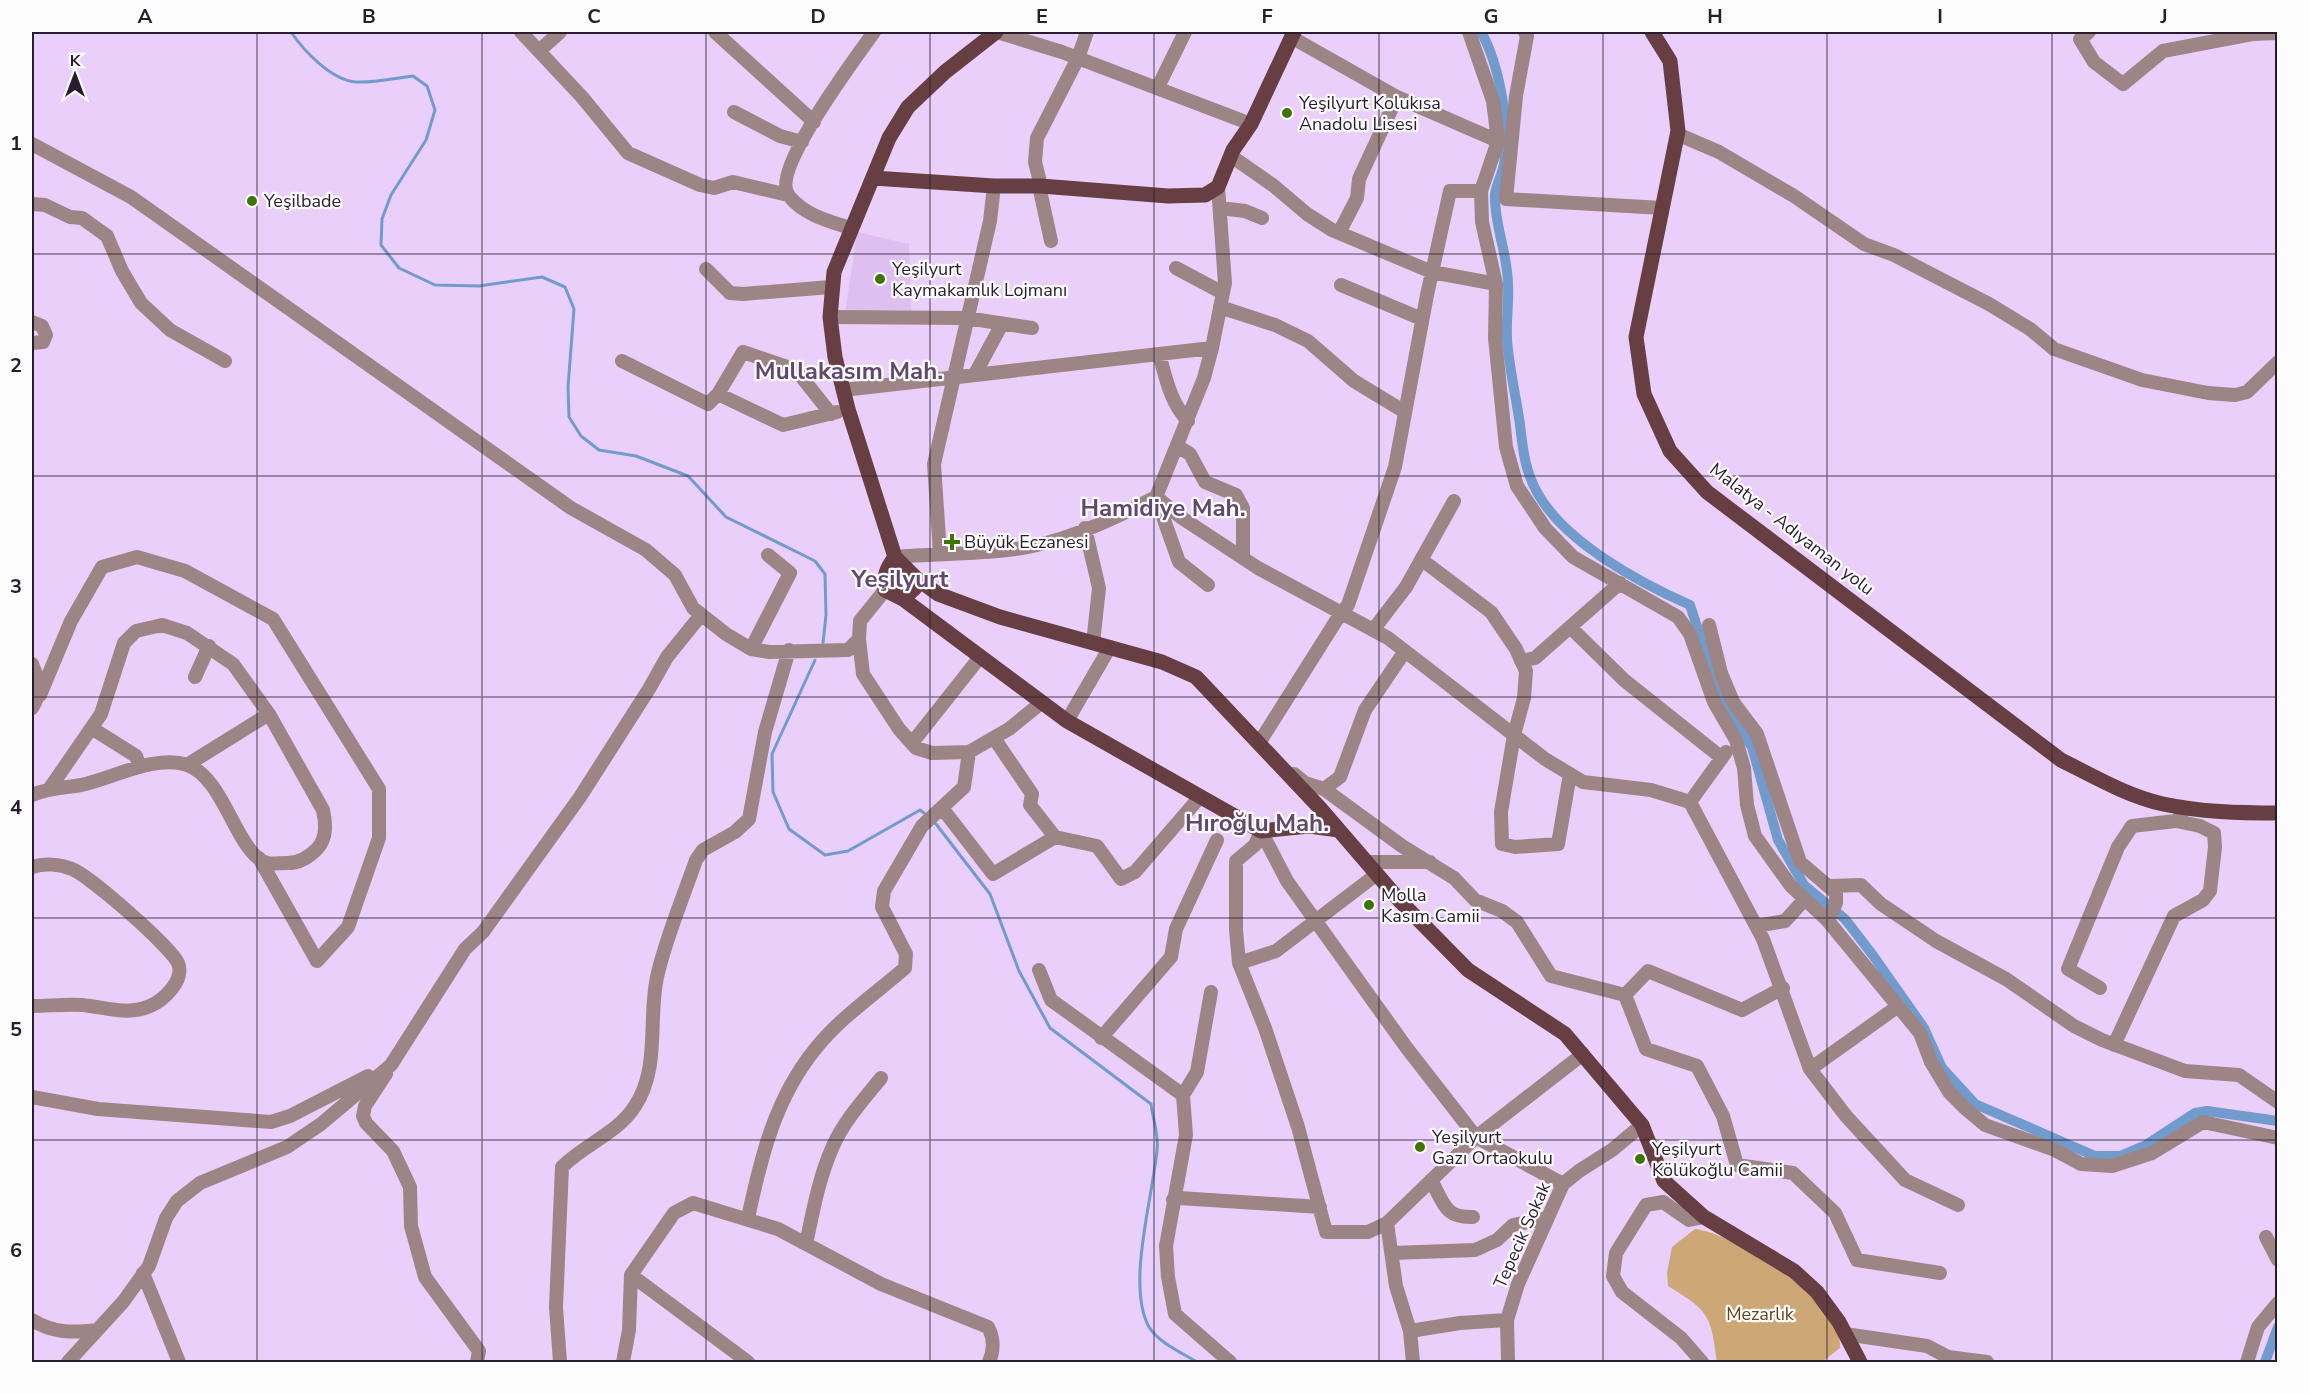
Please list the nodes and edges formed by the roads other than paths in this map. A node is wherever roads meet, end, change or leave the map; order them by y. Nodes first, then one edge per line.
1 (521, 32) edge
2 (560, 32) edge
3 (715, 32) edge
4 (874, 32) edge
5 (996, 32) edge
6 (1087, 32) edge
7 (1185, 32) edge
8 (1468, 32) edge
9 (1525, 32) edge
10 (1652, 32) edge
11 (2277, 33) edge
12 (1293, 34) edge
13 (2082, 34) edge
14 (539, 51) junction
15 (1078, 58) junction
16 (1158, 87) junction
17 (1397, 97) junction
18 (734, 112) dead end
19 (814, 122) junction
20 (1251, 124) junction
21 (1677, 134) junction
22 (1498, 141) junction
23 (802, 142) junction
24 (32, 144) edge
25 (1231, 156) junction
26 (873, 178) junction
27 (994, 186) junction
28 (1040, 186) junction
29 (1218, 187) junction
30 (1481, 191) junction
31 (788, 195) junction
32 (32, 204) edge
33 (1220, 208) junction
34 (1662, 208) junction
35 (1262, 218) dead end
36 (850, 228) junction
37 (1339, 233) junction
38 (1051, 241) dead end
39 (1176, 268) dead end
40 (706, 270) dead end
41 (1432, 273) junction
42 (1496, 284) junction
43 (1341, 285) dead end
44 (831, 287) junction
45 (1221, 300) junction
46 (830, 317) junction
47 (966, 318) junction
48 (1422, 320) junction
49 (32, 322) edge
50 (1002, 324) junction
51 (1032, 328) dead end
52 (32, 343) edge
53 (1212, 348) junction
54 (1159, 354) junction
55 (225, 361) dead end
56 (622, 361) dead end
57 (2277, 362) edge
58 (975, 374) junction
59 (954, 376) junction
60 (843, 390) junction
61 (718, 394) junction
62 (848, 409) junction
63 (1406, 412) junction
64 (831, 414) junction
65 (1188, 421) junction
66 (1178, 446) junction
67 (1156, 497) junction
68 (1454, 501) dead end
69 (1085, 528) junction
70 (940, 553) junction
71 (768, 555) dead end
72 (895, 557) junction
73 (1243, 558) junction
74 (1422, 560) junction
75 (916, 578) junction
76 (1620, 583) junction
77 (1208, 585) dead end
78 (885, 590) junction
79 (903, 599) junction
80 (1341, 613) junction
81 (701, 615) junction
82 (1710, 625) dead end
83 (1570, 627) junction
84 (1373, 630) junction
85 (859, 639) junction
86 (1093, 643) junction
87 (209, 646) junction
88 (1110, 647) junction
89 (751, 648) junction
90 (789, 650) junction
91 (1405, 651) junction
92 (980, 657) junction
93 (1521, 661) junction
94 (32, 664) edge
95 (195, 677) dead end
96 (35, 680) edge
97 (40, 696) junction
98 (1041, 703) junction
99 (32, 708) edge
100 (269, 714) junction
101 (1067, 721) junction
102 (93, 729) junction
103 (1514, 735) junction
104 (994, 738) junction
105 (1736, 740) junction
106 (912, 743) junction
107 (1259, 743) junction
108 (969, 752) junction
109 (1273, 758) junction
110 (1722, 758) junction
111 (187, 765) junction
112 (140, 767) junction
113 (1570, 774) junction
114 (50, 788) junction
115 (1324, 789) junction
116 (32, 795) edge
117 (1199, 798) junction
118 (1690, 802) junction
119 (942, 808) junction
120 (2188, 808) junction
121 (2277, 813) edge
122 (2176, 821) junction
123 (1339, 830) junction
124 (1261, 831) junction
125 (1055, 837) junction
126 (1217, 840) dead end
127 (1411, 851) junction
128 (259, 858) junction
129 (1430, 861) junction
130 (1366, 862) junction
131 (1398, 864) junction
132 (32, 867) edge
133 (1377, 874) junction
134 (1828, 886) junction
135 (1805, 899) junction
136 (1832, 912) junction
137 (1317, 921) junction
138 (1756, 926) junction
139 (1239, 963) junction
140 (1039, 970) dead end
141 (1783, 988) junction
142 (2100, 988) dead end
143 (1211, 992) dead end
144 (1625, 995) junction
145 (32, 1006) edge
146 (1897, 1007) junction
147 (1101, 1038) junction
148 (2114, 1045) junction
149 (1583, 1054) junction
150 (391, 1065) junction
151 (1810, 1068) junction
152 (881, 1078) dead end
153 (1183, 1095) junction
154 (32, 1097) edge
155 (2277, 1102) edge
156 (1642, 1125) junction
157 (1476, 1137) junction
158 (2277, 1138) edge
159 (1431, 1180) junction
160 (1563, 1184) junction
161 (1173, 1200) junction
162 (1958, 1204) dead end
163 (1320, 1207) junction
164 (1704, 1217) junction
165 (748, 1218) junction
166 (1473, 1218) dead end
167 (1547, 1218) junction
168 (1387, 1223) junction
169 (2266, 1237) dead end
170 (806, 1244) junction
171 (1392, 1253) junction
172 (2277, 1260) edge
173 (143, 1274) junction
174 (1940, 1274) dead end
175 (631, 1275) junction
176 (2277, 1303) edge
177 (32, 1320) edge
178 (1507, 1320) junction
179 (97, 1330) junction
180 (1410, 1331) junction
181 (1845, 1335) junction
182 (68, 1362) edge
183 (179, 1362) edge
184 (477, 1362) edge
185 (560, 1362) edge
186 (623, 1362) edge
187 (748, 1362) edge
188 (989, 1362) edge
189 (1230, 1362) edge
190 (1413, 1362) edge
191 (1508, 1362) edge
192 (1702, 1362) edge
193 (1860, 1362) edge
194 (1987, 1362) edge
195 (2247, 1362) edge

1 - 14 street
2 - 14 street
3 - 19 street
4 - 19 street
5 - 15 street
5 - 26 main road
6 - 15 street
7 - 16 street
8 - 22 street
9 - 34 street
10 - 21 main road, Malatya - Adıyaman yolu
11 - 13 street
12 - 17 street
12 - 20 main road
14 - 31 street
15 - 16 street
15 - 28 street
16 - 20 street
17 - 22 street
17 - 37 street
18 - 23 street
19 - 23 street
20 - 25 main road
21 - 34 main road, Malatya - Adıyaman yolu
21 - 57 street
22 - 30 street
23 - 31 street
24 - 81 street
25 - 29 main road
25 - 37 street
26 - 27 main road
26 - 36 main road
27 - 28 main road
27 - 47 street
28 - 29 main road
28 - 38 street
29 - 33 street
30 - 41 street
30 - 42 street
31 - 36 street
32 - 55 street
33 - 35 street
33 - 45 street
34 - 120 main road, Malatya - Adıyaman yolu
36 - 44 main road
37 - 41 street
39 - 45 street
40 - 44 street
41 - 42 street
41 - 48 street
42 - 76 street
43 - 48 street
44 - 46 main road
45 - 53 street
45 - 63 street
46 - 47 street
46 - 60 main road
47 - 50 street
47 - 59 street
48 - 63 street
49 - 52 street
50 - 51 street
50 - 58 street
53 - 54 street
53 - 65 street
54 - 58 street
54 - 65 street
56 - 61 street
58 - 59 street
59 - 60 street
59 - 70 street
60 - 62 main road
61 - 64 street
61 - 64 street
62 - 64 street
62 - 72 main road
63 - 80 street
65 - 66 street
66 - 67 street
66 - 73 street
67 - 69 street
67 - 73 street
67 - 77 street
68 - 74 street
69 - 70 street
69 - 86 street
70 - 72 street
71 - 89 street
72 - 75 main road
72 - 78 main road
73 - 80 street
74 - 84 street
74 - 93 street
75 - 79 main road
75 - 86 main road
76 - 83 street
76 - 105 street
78 - 79 main road
78 - 85 street
79 - 92 main road
80 - 84 street
80 - 107 street
81 - 89 street
81 - 150 street
82 - 134 street
83 - 93 street
83 - 110 street
84 - 91 street
85 - 90 street
85 - 106 street
86 - 88 main road
87 - 95 street
87 - 100 street
87 - 102 street
88 - 101 street
88 - 107 main road
89 - 90 street
90 - 185 street
91 - 103 street
91 - 115 street
92 - 98 main road
92 - 106 street
93 - 103 street
94 - 96 street
96 - 97 street
97 - 99 street
97 - 128 street
98 - 101 main road
98 - 104 street
100 - 111 street
100 - 128 street
101 - 117 main road
102 - 112 street
102 - 114 street
103 - 113 street
103 - 113 street
104 - 108 street
104 - 125 street
105 - 110 street
105 - 135 street
106 - 108 street
107 - 109 main road
108 - 119 street
109 - 115 street
109 - 123 main road
110 - 118 street
111 - 112 street
111 - 128 street
112 - 114 street
113 - 118 street
114 - 116 street
115 - 127 street
117 - 124 main road
117 - 125 street
118 - 138 street
119 - 125 street
119 - 165 street
120 - 121 main road, Malatya - Adıyaman yolu
120 - 122 street
122 - 142 street
122 - 148 street
123 - 124 main road
123 - 130 main road
124 - 137 street
124 - 139 street
126 - 147 street
127 - 129 street
127 - 131 street
129 - 131 street
129 - 144 street
130 - 131 street
130 - 133 main road
132 - 145 street
133 - 137 street
133 - 149 main road
134 - 136 street
134 - 148 street
135 - 136 street
135 - 138 street
136 - 146 street
137 - 139 street
137 - 157 street
138 - 141 street
139 - 163 street
140 - 147 street
141 - 144 street
141 - 151 street
143 - 153 street
144 - 174 street
146 - 151 street
146 - 158 street
147 - 153 street
148 - 155 street
149 - 156 main road
149 - 157 street
150 - 154 street
150 - 173 street
150 - 184 street
151 - 162 street
152 - 170 street
153 - 161 street
156 - 160 street, Tepecik Sokak
156 - 164 main road
157 - 159 street
157 - 160 street
159 - 166 street
159 - 168 street
160 - 167 street, Tepecik Sokak
161 - 163 street
161 - 189 street
163 - 168 street
164 - 181 main road
164 - 192 street
165 - 170 street
165 - 175 street
167 - 171 street
167 - 178 street, Tepecik Sokak
168 - 171 street
169 - 172 street
170 - 188 street
171 - 180 street
173 - 179 street
173 - 183 street
175 - 186 street
175 - 187 street
176 - 195 street
177 - 179 street
178 - 180 street
178 - 191 street, Tepecik Sokak
179 - 182 street
180 - 190 street
181 - 193 main road
181 - 194 street

